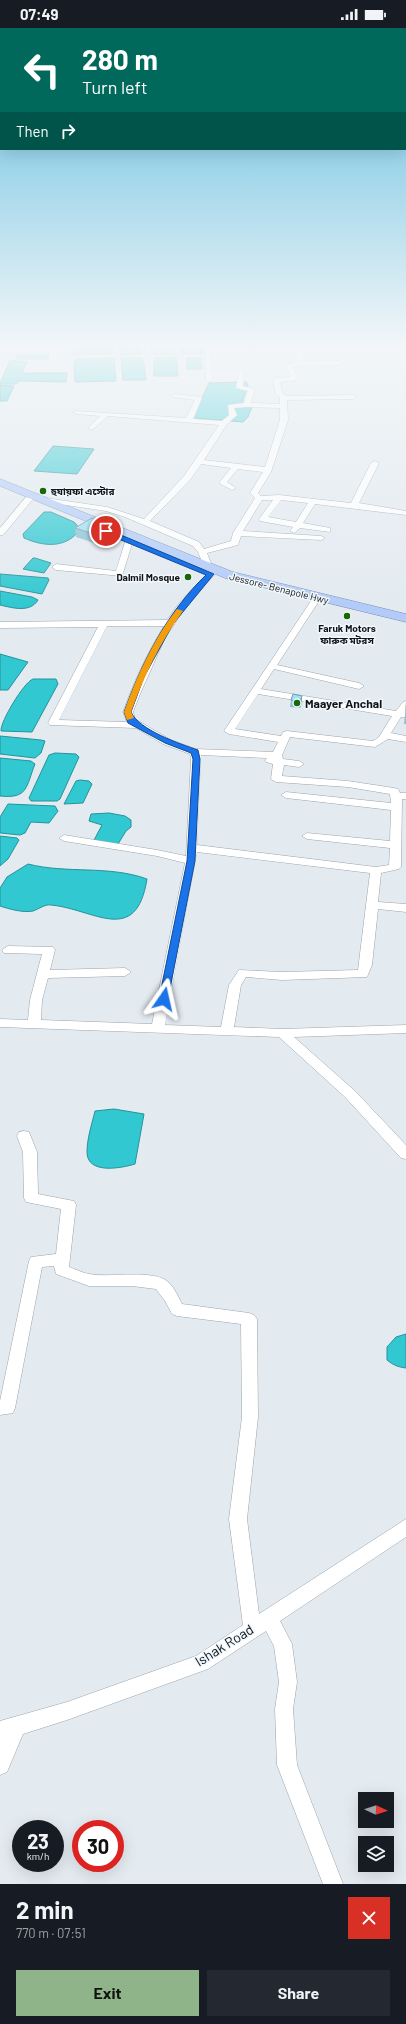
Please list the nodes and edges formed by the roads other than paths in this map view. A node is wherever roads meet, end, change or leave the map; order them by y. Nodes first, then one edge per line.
1 (219, 432) edge
2 (280, 432) edge
3 (200, 462) junction
4 (375, 463) dead end
5 (236, 466) junction
6 (267, 470) junction
7 (0, 482) edge
8 (0, 487) edge
9 (232, 488) dead end
10 (279, 497) junction
11 (259, 498) junction
12 (34, 499) junction
13 (313, 501) junction
14 (352, 506) dead end
15 (406, 513) edge
16 (147, 520) dead end
17 (298, 525) junction
18 (327, 530) dead end
19 (0, 533) edge
20 (237, 533) junction
21 (284, 536) junction
22 (320, 538) dead end
23 (129, 541) junction
24 (202, 552) junction
25 (56, 567) dead end
26 (210, 571) junction
27 (315, 601) junction
28 (406, 618) edge
29 (406, 622) edge
30 (104, 623) junction
31 (170, 623) junction
32 (0, 625) edge
33 (271, 666) junction
34 (359, 686) dead end
35 (255, 691) junction
36 (406, 704) edge
37 (402, 714) edge
38 (138, 726) junction
39 (385, 735) junction
40 (406, 739) edge
41 (284, 740) junction
42 (195, 752) junction
43 (256, 754) junction
44 (277, 755) junction
45 (299, 764) dead end
46 (286, 795) dead end
47 (400, 800) edge
48 (307, 836) dead end
49 (64, 838) dead end
50 (191, 848) junction
51 (399, 848) edge
52 (191, 861) junction
53 (376, 870) junction
54 (373, 905) junction
55 (406, 908) edge
56 (8, 950) dead end
57 (125, 972) dead end
58 (43, 974) junction
59 (0, 1023) edge
60 (34, 1023) junction
61 (158, 1027) junction
62 (406, 1029) edge
63 (227, 1030) junction
64 (282, 1033) junction
65 (24, 1136) dead end
66 (406, 1154) edge
67 (62, 1260) junction
68 (0, 1408) edge
69 (406, 1527) edge
70 (268, 1617) junction
71 (252, 1628) junction
72 (8, 1728) edge
73 (0, 1765) edge
74 (333, 1884) edge

1 - 3 street
2 - 6 street
3 - 5 street
3 - 16 street
4 - 15 street
5 - 6 street
5 - 9 street
6 - 11 street
7 - 12 highway, Jessore- Benapole Hwy
8 - 12 highway, Jessore- Benapole Hwy
10 - 11 street
10 - 13 street
10 - 17 street
11 - 20 street
12 - 19 street
12 - 23 highway, Jessore- Benapole Hwy
12 - 24 street
12 - 26 highway, Jessore- Benapole Hwy
13 - 14 street
13 - 17 street
17 - 18 street
17 - 21 street
20 - 21 street
20 - 24 street
21 - 22 street
23 - 25 street
23 - 26 highway, Jessore- Benapole Hwy
24 - 26 street
26 - 27 highway, Jessore- Benapole Hwy
26 - 28 highway, Jessore- Benapole Hwy
26 - 31 street
27 - 29 highway, Jessore- Benapole Hwy
27 - 33 street
30 - 31 street
30 - 32 street
30 - 38 street
31 - 38 street
33 - 34 street
33 - 35 street
35 - 37 street
35 - 41 street
36 - 37 street
37 - 39 street
38 - 42 street
39 - 40 street
39 - 41 street
41 - 44 street
42 - 43 street
42 - 50 street
43 - 44 street
43 - 45 street
44 - 47 street
46 - 47 street
47 - 51 street
48 - 51 street
49 - 52 street
50 - 52 street
50 - 53 street
51 - 53 street
52 - 61 street
53 - 54 street
54 - 55 street
54 - 63 street
56 - 58 street
57 - 58 street
58 - 60 street
59 - 60 street
60 - 61 street
61 - 63 street
62 - 64 street
63 - 64 street
64 - 66 street
65 - 67 street
67 - 68 street
67 - 71 street
69 - 70 street, Ishak Road
70 - 71 street, Ishak Road
70 - 74 street
71 - 72 street, Ishak Road
72 - 73 street

